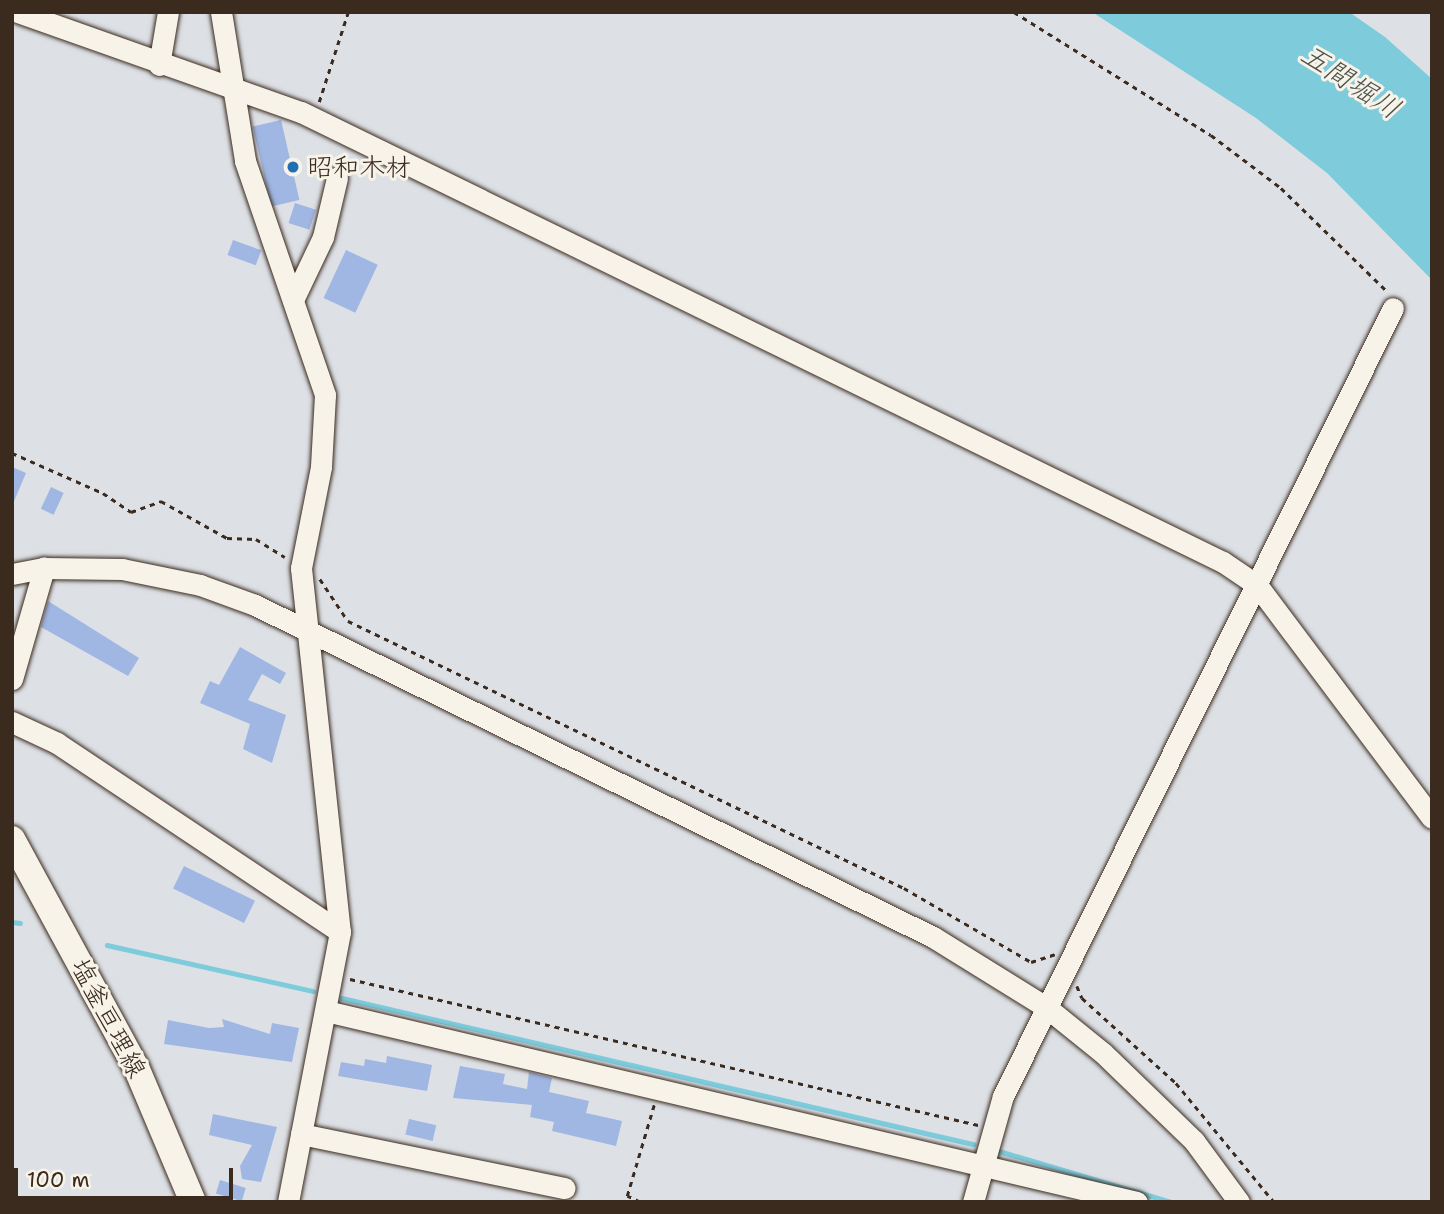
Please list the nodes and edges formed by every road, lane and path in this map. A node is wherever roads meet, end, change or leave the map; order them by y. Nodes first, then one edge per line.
1 (18, 12) edge
2 (167, 12) edge
3 (221, 12) edge
4 (348, 12) edge
5 (1014, 12) edge
6 (159, 65) junction
7 (232, 91) junction
8 (313, 118) junction
9 (337, 177) dead end
10 (293, 300) junction
11 (1393, 308) joint
12 (12, 453) edge
13 (44, 568) junction
14 (301, 568) junction
15 (12, 574) edge
16 (1257, 585) junction
17 (303, 627) junction
18 (12, 679) edge
19 (12, 722) edge
20 (1432, 818) edge
21 (12, 839) edge
22 (340, 932) junction
23 (1069, 959) junction
24 (333, 975) junction
25 (1046, 1007) junction
26 (326, 1011) junction
27 (660, 1085) junction
28 (990, 1128) junction
29 (301, 1134) junction
30 (982, 1161) junction
31 (565, 1188) dead end
32 (193, 1202) edge
33 (288, 1202) edge
34 (640, 1202) edge
35 (973, 1202) edge
36 (1137, 1202) edge
37 (1240, 1202) edge
38 (1274, 1202) edge

1 - 6 street
2 - 6 street
3 - 7 street
4 - 8 path
5 - 11 path
6 - 7 street
7 - 8 street
7 - 10 street
8 - 16 street
9 - 10 street
10 - 14 street
11 - 16 street
12 - 14 path
13 - 15 street
13 - 17 street
13 - 18 street
14 - 17 street
14 - 23 path
16 - 20 street
16 - 23 street
17 - 22 street
17 - 25 street
19 - 22 street
21 - 32 main road, 塩釜亘理線
22 - 24 street
23 - 25 street
23 - 38 path
24 - 26 street
24 - 28 path
25 - 28 street
25 - 37 street
26 - 27 street
26 - 29 street
27 - 30 street
27 - 34 path
28 - 30 street
29 - 31 street
29 - 33 street
30 - 35 street
30 - 36 street

